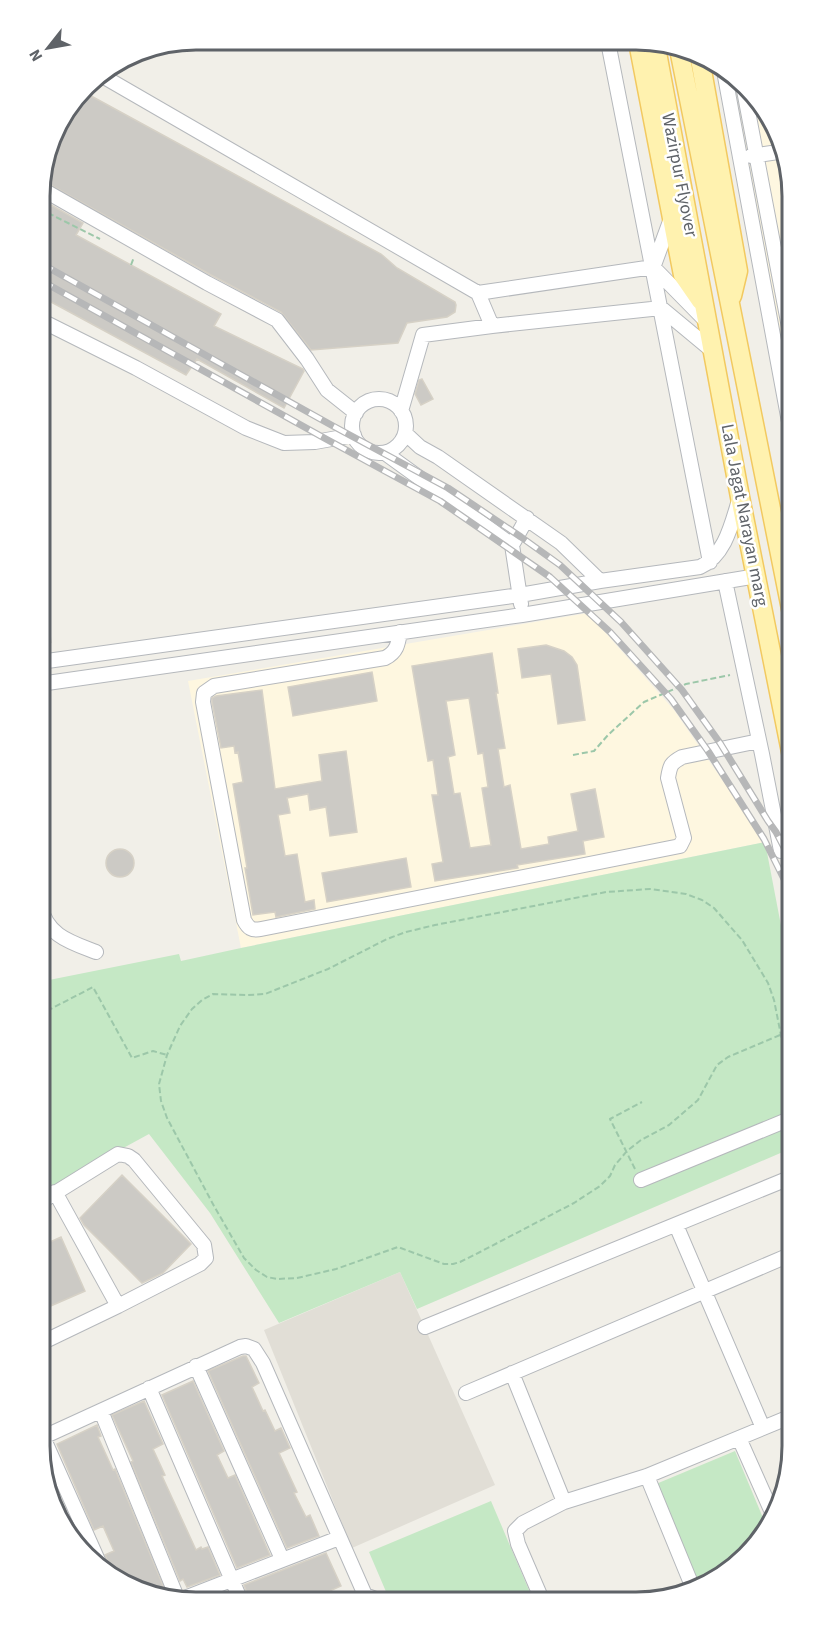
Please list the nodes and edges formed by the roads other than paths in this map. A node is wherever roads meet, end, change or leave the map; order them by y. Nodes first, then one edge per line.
1 (610, 50) edge
2 (640, 50) edge
3 (657, 51) edge
4 (681, 57) edge
5 (701, 66) edge
6 (108, 79) edge
7 (726, 81) edge
8 (746, 101) edge
9 (775, 152) edge
10 (758, 155) junction
11 (740, 157) junction
12 (50, 194) edge
13 (672, 216) junction
14 (653, 267) junction
15 (782, 284) edge
16 (478, 293) junction
17 (730, 304) junction
18 (661, 308) junction
19 (707, 316) junction
20 (50, 325) edge
21 (492, 326) junction
22 (774, 339) junction
23 (782, 339) edge
24 (714, 352) junction
25 (782, 382) edge
26 (401, 411) junction
27 (356, 413) junction
28 (405, 433) junction
29 (354, 435) junction
30 (384, 453) junction
31 (740, 497) junction
32 (527, 518) junction
33 (512, 545) junction
34 (710, 562) junction
35 (782, 563) edge
36 (757, 576) junction
37 (600, 581) junction
38 (725, 581) junction
39 (520, 595) junction
40 (522, 615) junction
41 (400, 632) junction
42 (158, 645) junction
43 (50, 661) edge
44 (161, 666) junction
45 (50, 683) edge
46 (782, 704) edge
47 (759, 741) junction
48 (781, 851) dead end
49 (50, 928) edge
50 (96, 952) dead end
51 (781, 1122) edge
52 (641, 1180) road end
53 (781, 1181) edge
54 (55, 1192) junction
55 (50, 1195) edge
56 (676, 1225) junction
57 (781, 1259) edge
58 (704, 1291) junction
59 (118, 1306) junction
60 (425, 1327) dead end
61 (50, 1339) edge
62 (196, 1366) junction
63 (512, 1373) junction
64 (149, 1388) junction
65 (466, 1393) dead end
66 (101, 1411) junction
67 (781, 1421) edge
68 (763, 1428) junction
69 (50, 1434) edge
70 (739, 1438) junction
71 (50, 1458) edge
72 (647, 1476) junction
73 (564, 1502) junction
74 (768, 1504) edge
75 (339, 1538) junction
76 (92, 1548) edge
77 (282, 1559) junction
78 (233, 1580) junction
79 (690, 1580) edge
80 (174, 1589) edge
81 (200, 1592) edge
82 (238, 1592) edge
83 (364, 1592) edge
84 (539, 1592) edge

1 - 14 street
2 - 13 main road
3 - 19 main road, Wazirpur Flyover
4 - 17 main road, Wazirpur Flyover
5 - 17 main road
6 - 16 street
7 - 11 street
8 - 10 street
9 - 10 street
10 - 11 street
10 - 15 street
11 - 22 street
12 - 27 street
13 - 14 street
13 - 19 main road
14 - 16 street
14 - 18 street
14 - 19 street
16 - 21 street
17 - 35 main road, Lala Jagat Narayan marg
18 - 21 street
18 - 24 street
18 - 34 street
19 - 24 main road, Lala Jagat Narayan marg
20 - 29 street
21 - 26 street
22 - 23 street
22 - 25 street
24 - 31 main road, Lala Jagat Narayan marg
26 - 27 street
26 - 28 street
27 - 29 street
28 - 30 street
28 - 32 street
29 - 30 street
30 - 33 street
31 - 34 street
31 - 36 main road, Lala Jagat Narayan marg
32 - 33 street
32 - 37 street
33 - 39 street
34 - 37 street
36 - 38 street
36 - 46 main road, Lala Jagat Narayan marg
37 - 39 street
38 - 40 street
38 - 47 street
39 - 40 street
39 - 42 street
40 - 41 street
41 - 44 street
41 - 47 street
42 - 43 street
42 - 44 street
44 - 45 street
47 - 48 street
49 - 50 street
51 - 52 street
53 - 56 street
54 - 55 street
54 - 59 street
54 - 59 street
56 - 58 street
56 - 60 street
57 - 58 street
58 - 63 street
58 - 68 street
59 - 61 street
62 - 64 street
62 - 75 street
62 - 77 street
63 - 65 street
63 - 73 street
64 - 66 street
64 - 78 street
66 - 69 street
66 - 80 street
67 - 68 street
68 - 70 street
70 - 72 street
70 - 74 street
71 - 76 street
72 - 73 street
72 - 79 street
73 - 84 street
75 - 77 street
75 - 83 street
77 - 78 street
78 - 81 street
78 - 82 street

